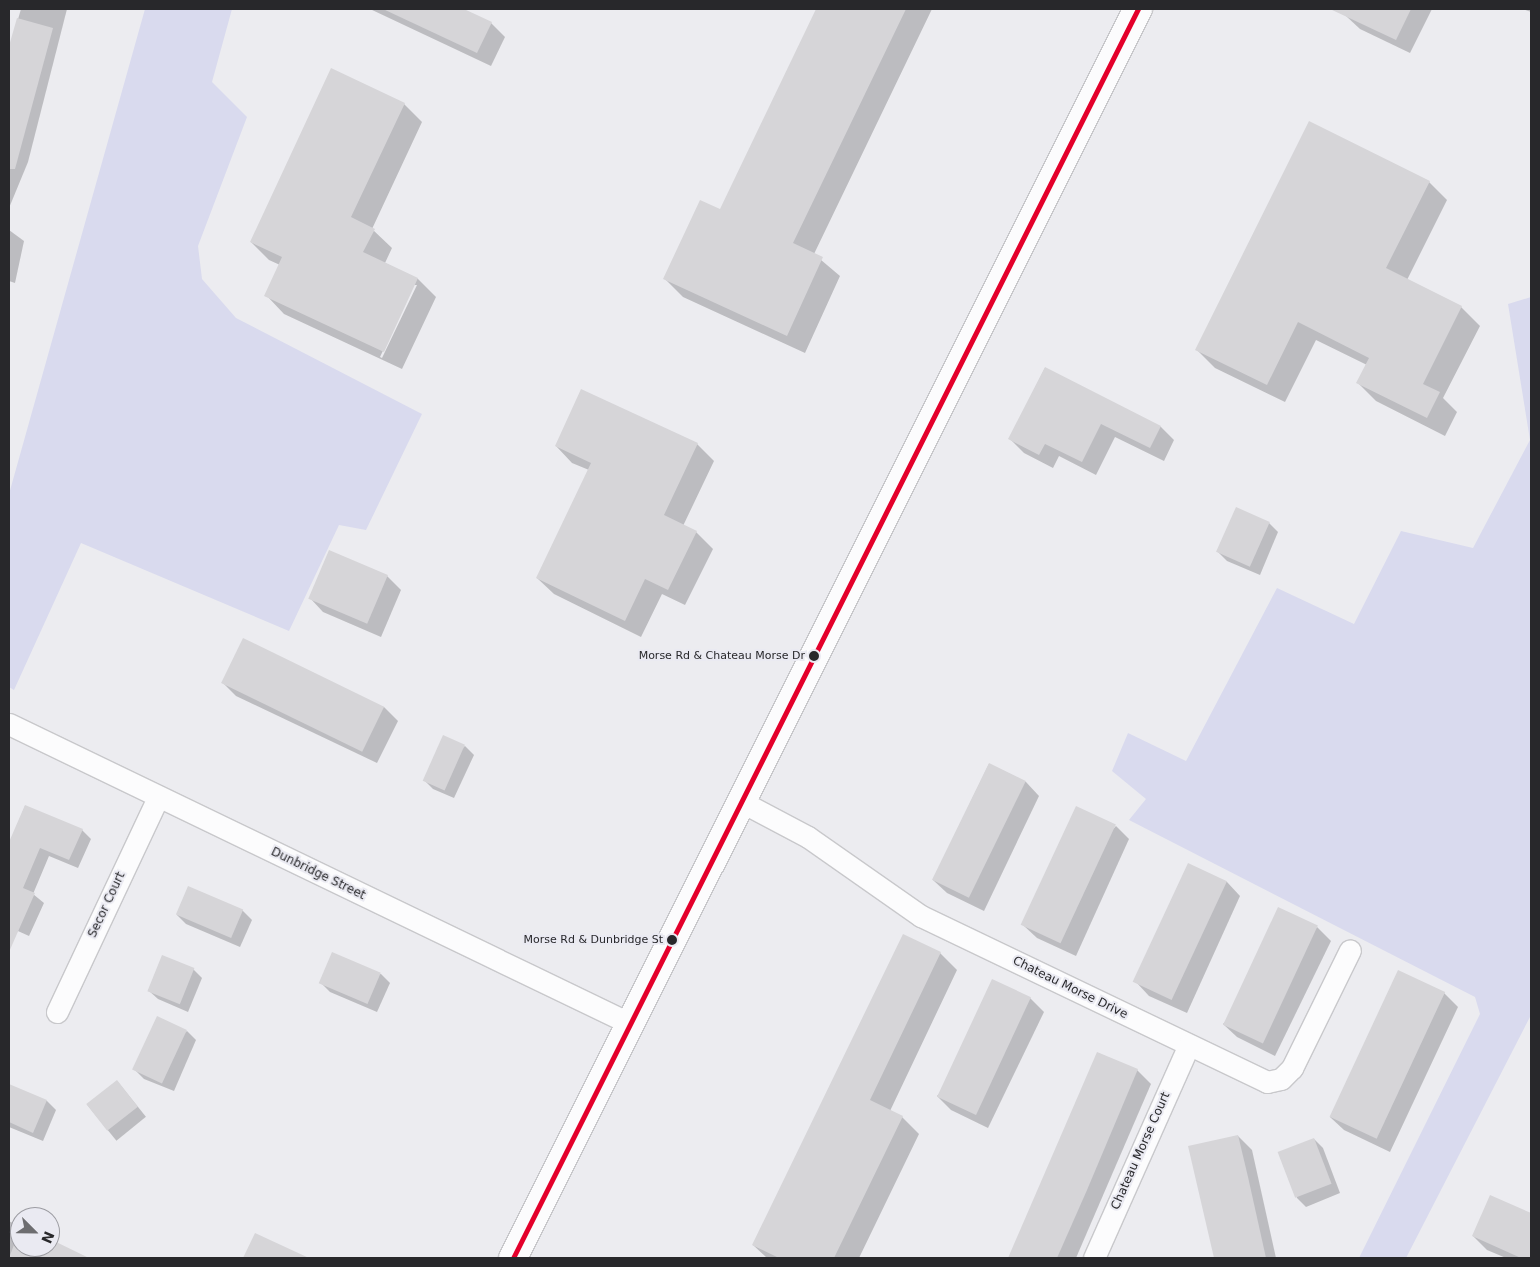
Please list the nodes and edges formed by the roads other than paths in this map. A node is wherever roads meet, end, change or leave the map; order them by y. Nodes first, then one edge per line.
1 (1138, 9) edge
2 (9, 724) edge
3 (158, 797) junction
4 (740, 800) junction
5 (1350, 950) dead end
6 (57, 1012) dead end
7 (628, 1023) junction
8 (1189, 1045) junction
9 (513, 1258) edge
10 (1094, 1258) edge

1 - 4 main road
2 - 3 street, Dunbridge Street
3 - 6 street, Secor Court
3 - 7 street, Dunbridge Street
4 - 7 main road
4 - 8 street, Chateau Morse Drive
5 - 8 street, Chateau Morse Drive
7 - 9 main road
8 - 10 street, Chateau Morse Court

